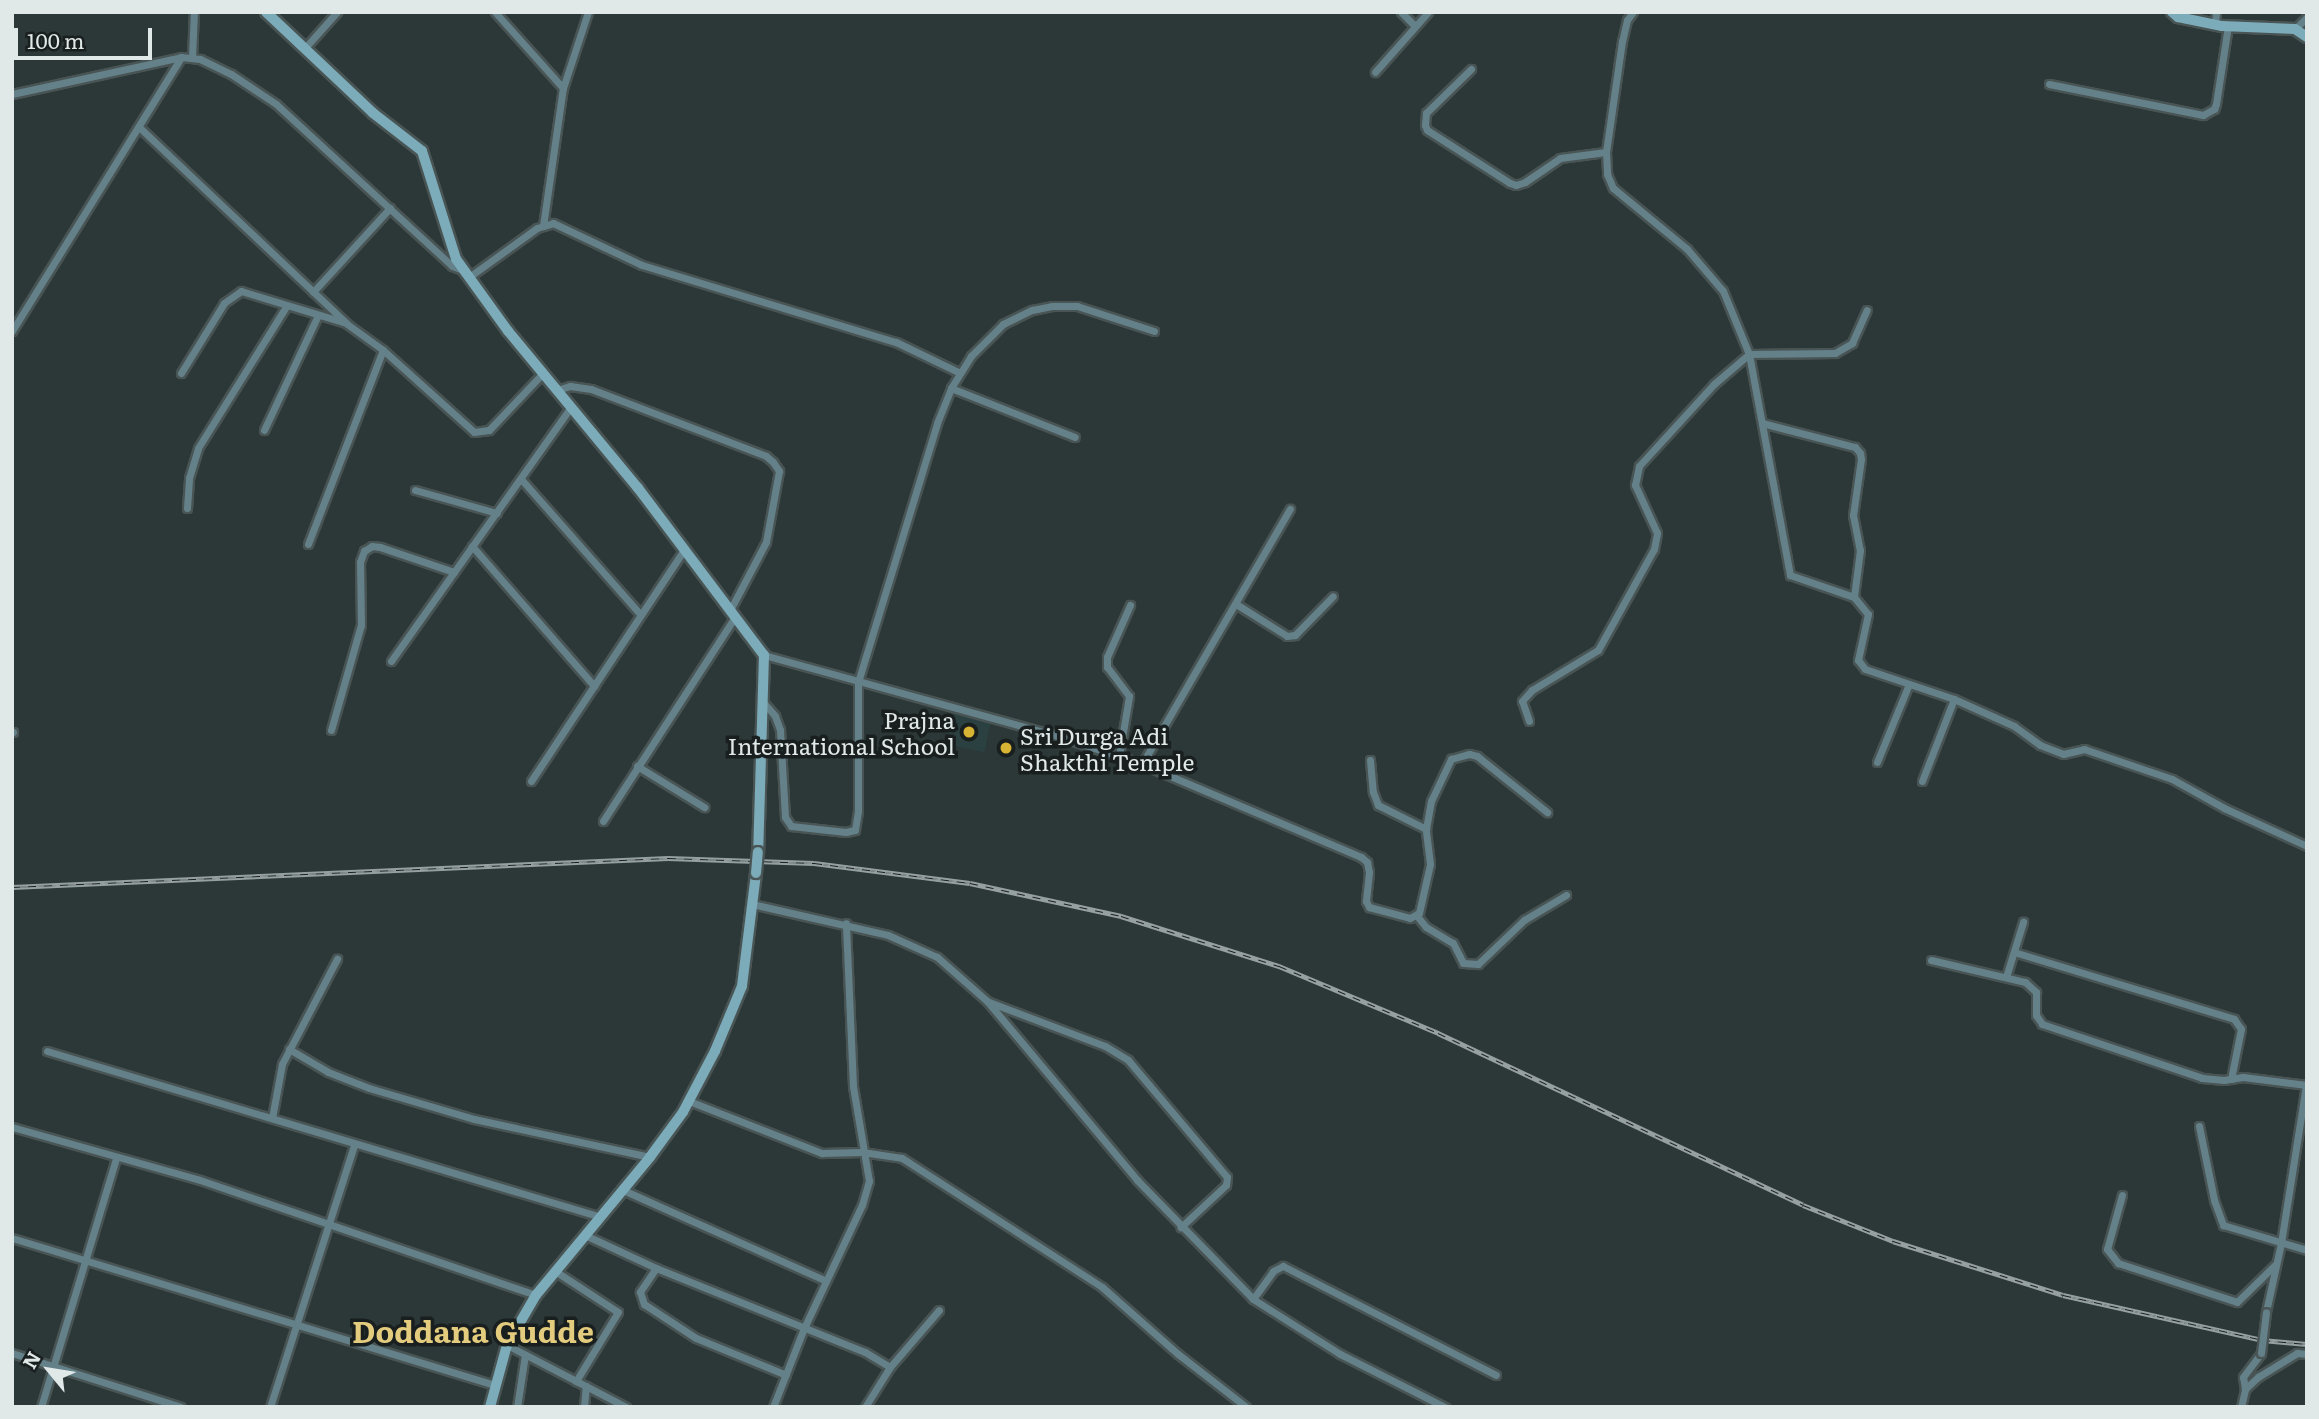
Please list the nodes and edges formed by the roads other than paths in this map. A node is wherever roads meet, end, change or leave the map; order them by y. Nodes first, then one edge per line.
1 (194, 12) edge
2 (266, 12) edge
3 (337, 12) edge
4 (495, 12) edge
5 (588, 12) edge
6 (1401, 12) edge
7 (1428, 12) edge
8 (1633, 12) edge
9 (2172, 12) edge
10 (2216, 12) edge
11 (2307, 16) edge
12 (1414, 24) junction
13 (2215, 24) junction
14 (2228, 26) junction
15 (2294, 29) junction
16 (2307, 37) edge
17 (304, 49) junction
18 (181, 57) junction
19 (192, 57) junction
20 (1471, 69) dead end
21 (1375, 72) dead end
22 (2049, 84) dead end
23 (563, 88) junction
24 (13, 96) edge
25 (139, 127) junction
26 (1606, 152) junction
27 (390, 208) junction
28 (543, 226) junction
29 (467, 274) junction
30 (313, 292) junction
31 (287, 305) junction
32 (1867, 310) dead end
33 (318, 315) junction
34 (347, 324) junction
35 (12, 331) edge
36 (1154, 331) dead end
37 (383, 350) junction
38 (1749, 354) junction
39 (181, 373) dead end
40 (543, 373) junction
41 (960, 373) junction
42 (951, 388) junction
43 (557, 390) junction
44 (571, 407) junction
45 (1762, 422) junction
46 (264, 429) dead end
47 (1075, 437) dead end
48 (522, 479) junction
49 (415, 490) dead end
50 (187, 508) dead end
51 (1290, 509) dead end
52 (497, 513) junction
53 (308, 544) dead end
54 (472, 547) junction
55 (684, 550) junction
56 (454, 572) junction
57 (1333, 596) dead end
58 (1854, 597) junction
59 (1236, 604) junction
60 (1130, 605) dead end
61 (640, 614) junction
62 (733, 614) junction
63 (764, 655) junction
64 (391, 660) dead end
65 (858, 682) junction
66 (1909, 684) junction
67 (594, 686) junction
68 (1954, 699) junction
69 (762, 702) junction
70 (1529, 721) dead end
71 (331, 730) dead end
72 (1119, 757) junction
73 (1370, 760) dead end
74 (1877, 762) dead end
75 (1142, 764) junction
76 (637, 766) junction
77 (531, 781) dead end
78 (1922, 781) dead end
79 (704, 807) dead end
80 (1547, 812) dead end
81 (603, 821) dead end
82 (1426, 829) junction
83 (2307, 846) edge
84 (1566, 895) dead end
85 (752, 904) junction
86 (1417, 916) junction
87 (2023, 922) dead end
88 (846, 923) junction
89 (2014, 952) junction
90 (337, 959) dead end
91 (1931, 960) dead end
92 (2006, 977) junction
93 (987, 1001) junction
94 (289, 1049) junction
95 (47, 1051) dead end
96 (2307, 1078) edge
97 (2231, 1079) junction
98 (2306, 1085) edge
99 (689, 1101) junction
100 (272, 1118) junction
101 (2199, 1126) dead end
102 (12, 1128) edge
103 (354, 1145) junction
104 (862, 1152) junction
105 (650, 1157) junction
106 (116, 1158) junction
107 (623, 1190) junction
108 (2122, 1195) dead end
109 (601, 1217) junction
110 (328, 1223) junction
111 (1181, 1227) junction
112 (585, 1235) junction
113 (12, 1238) edge
114 (2281, 1243) junction
115 (2307, 1250) edge
116 (87, 1259) junction
117 (2277, 1264) junction
118 (656, 1268) junction
119 (555, 1271) junction
120 (826, 1281) junction
121 (536, 1295) junction
122 (1253, 1299) junction
123 (939, 1310) dead end
124 (295, 1325) junction
125 (804, 1328) junction
126 (507, 1345) junction
127 (12, 1353) edge
128 (525, 1354) junction
129 (2307, 1354) edge
130 (53, 1366) junction
131 (890, 1367) junction
132 (786, 1375) junction
133 (1496, 1375) dead end
134 (576, 1381) junction
135 (495, 1385) junction
136 (586, 1387) junction
137 (2245, 1390) junction
138 (41, 1407) edge
139 (181, 1407) edge
140 (270, 1407) edge
141 (490, 1407) edge
142 (517, 1407) edge
143 (584, 1407) edge
144 (626, 1407) edge
145 (773, 1407) edge
146 (865, 1407) edge
147 (1246, 1407) edge
148 (1444, 1407) edge
149 (2241, 1407) edge

1 - 19 street
2 - 17 street
3 - 17 street
4 - 23 street
5 - 23 street
6 - 12 street
7 - 12 street
8 - 26 street
9 - 13 street
10 - 13 street
11 - 15 street
12 - 21 street
13 - 14 street
14 - 15 street
14 - 22 street
15 - 16 street
17 - 29 street
18 - 19 street
18 - 24 street
18 - 25 street
19 - 27 street
20 - 26 street
23 - 28 street
25 - 30 street
25 - 35 street
26 - 38 street
27 - 29 street
27 - 30 street
28 - 29 street
28 - 41 street
29 - 40 street
30 - 34 street
31 - 33 street
31 - 39 street
31 - 50 street
32 - 38 street
33 - 34 street
33 - 46 street
34 - 37 street
36 - 41 street
37 - 40 street
37 - 53 street
38 - 45 street
38 - 70 street
40 - 43 street
41 - 42 street
42 - 47 street
42 - 65 street
43 - 44 street
43 - 62 street
44 - 48 street
44 - 55 street
45 - 58 street
45 - 58 street
48 - 52 street
48 - 61 street
49 - 52 street
51 - 59 street
52 - 54 street
54 - 56 street
54 - 67 street
55 - 61 street
55 - 62 street
56 - 64 street
56 - 71 street
57 - 59 street
58 - 66 street
59 - 75 street
60 - 72 street
61 - 67 street
62 - 63 street
62 - 76 street
63 - 65 street
63 - 69 street
65 - 69 street
65 - 72 street
66 - 68 street
66 - 74 street
67 - 77 street
68 - 78 street
68 - 83 street
69 - 85 street, bridge
72 - 75 street
73 - 82 street
75 - 86 street
76 - 79 street
76 - 81 street
80 - 82 street
82 - 86 street
84 - 86 street
85 - 88 street
85 - 99 street
87 - 89 street
88 - 93 street
88 - 104 street
89 - 92 street
89 - 97 street
90 - 94 street
91 - 92 street
92 - 97 street
93 - 111 street
93 - 111 street
94 - 100 street
94 - 105 street
95 - 100 street
96 - 98 street
97 - 98 street
98 - 114 street
99 - 104 street
99 - 105 street
100 - 103 street
101 - 114 street
102 - 106 street
103 - 109 street
103 - 110 street
104 - 120 street
104 - 147 street
105 - 107 street
106 - 110 street
106 - 116 street
107 - 109 street
107 - 120 street
108 - 117 street
109 - 112 street
110 - 121 street
110 - 124 street
111 - 122 street
112 - 118 street
112 - 119 street
113 - 116 street
114 - 115 street
114 - 117 street
116 - 124 street
116 - 130 street
117 - 137 street, bridge
118 - 125 street
118 - 132 street
119 - 121 street
119 - 134 street
120 - 125 street
121 - 126 street
122 - 133 street
122 - 148 street
123 - 131 street
124 - 135 street
124 - 140 street
125 - 131 street
125 - 132 street
126 - 128 street
126 - 135 street
127 - 130 street
128 - 134 street
128 - 142 street
129 - 137 street
130 - 138 street
130 - 139 street
131 - 146 street
132 - 145 street
134 - 136 street
135 - 141 street
136 - 143 street
136 - 144 street
137 - 149 street

